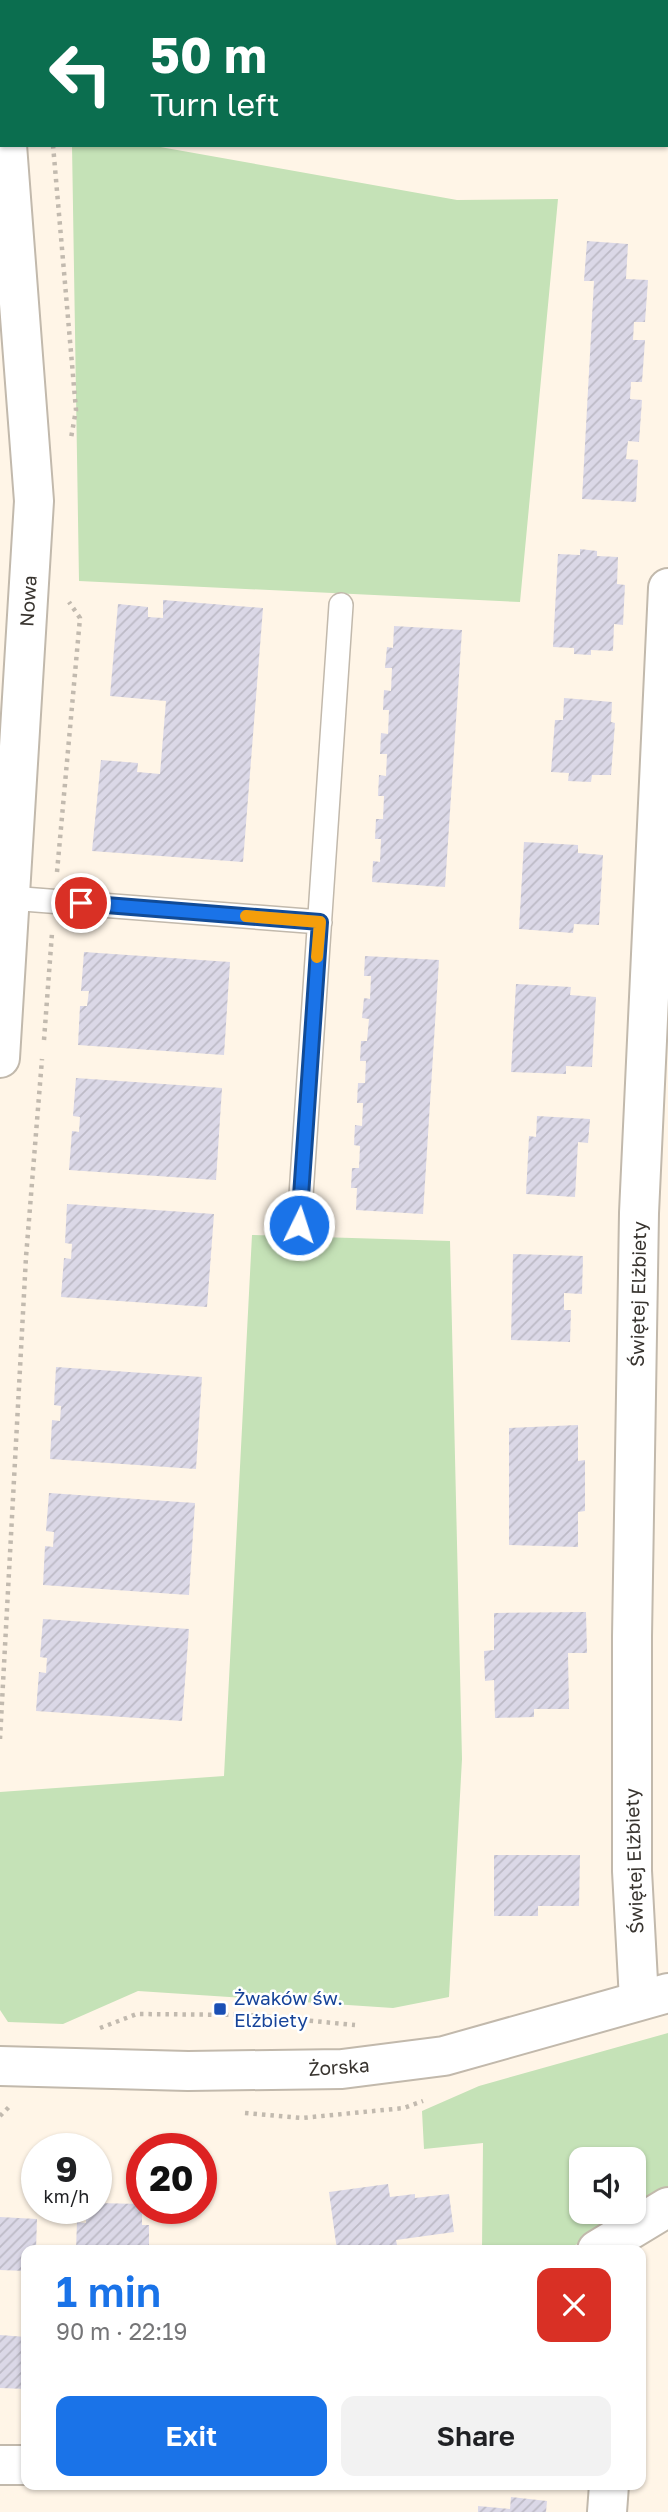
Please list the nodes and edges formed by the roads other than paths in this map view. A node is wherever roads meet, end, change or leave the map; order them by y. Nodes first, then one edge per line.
1 (7, 147) edge
2 (13, 385) edge
3 (668, 588) edge
4 (341, 605) dead end
5 (10, 898) junction
6 (320, 922) junction
7 (0, 1058) edge
8 (299, 1225) dead end
9 (653, 1996) edge
10 (0, 2066) edge
11 (668, 2207) edge
12 (634, 2239) edge
13 (614, 2245) edge
14 (0, 2465) edge
15 (21, 2465) edge
16 (609, 2490) edge
17 (607, 2512) edge

1 - 2 street, Nowa
2 - 5 street, Nowa
3 - 9 street, Świętej Elżbiety
4 - 6 lane
5 - 6 lane
5 - 7 street, Nowa
6 - 8 lane
9 - 10 street, Żorska
11 - 12 street
12 - 13 street
14 - 15 street
16 - 17 street

